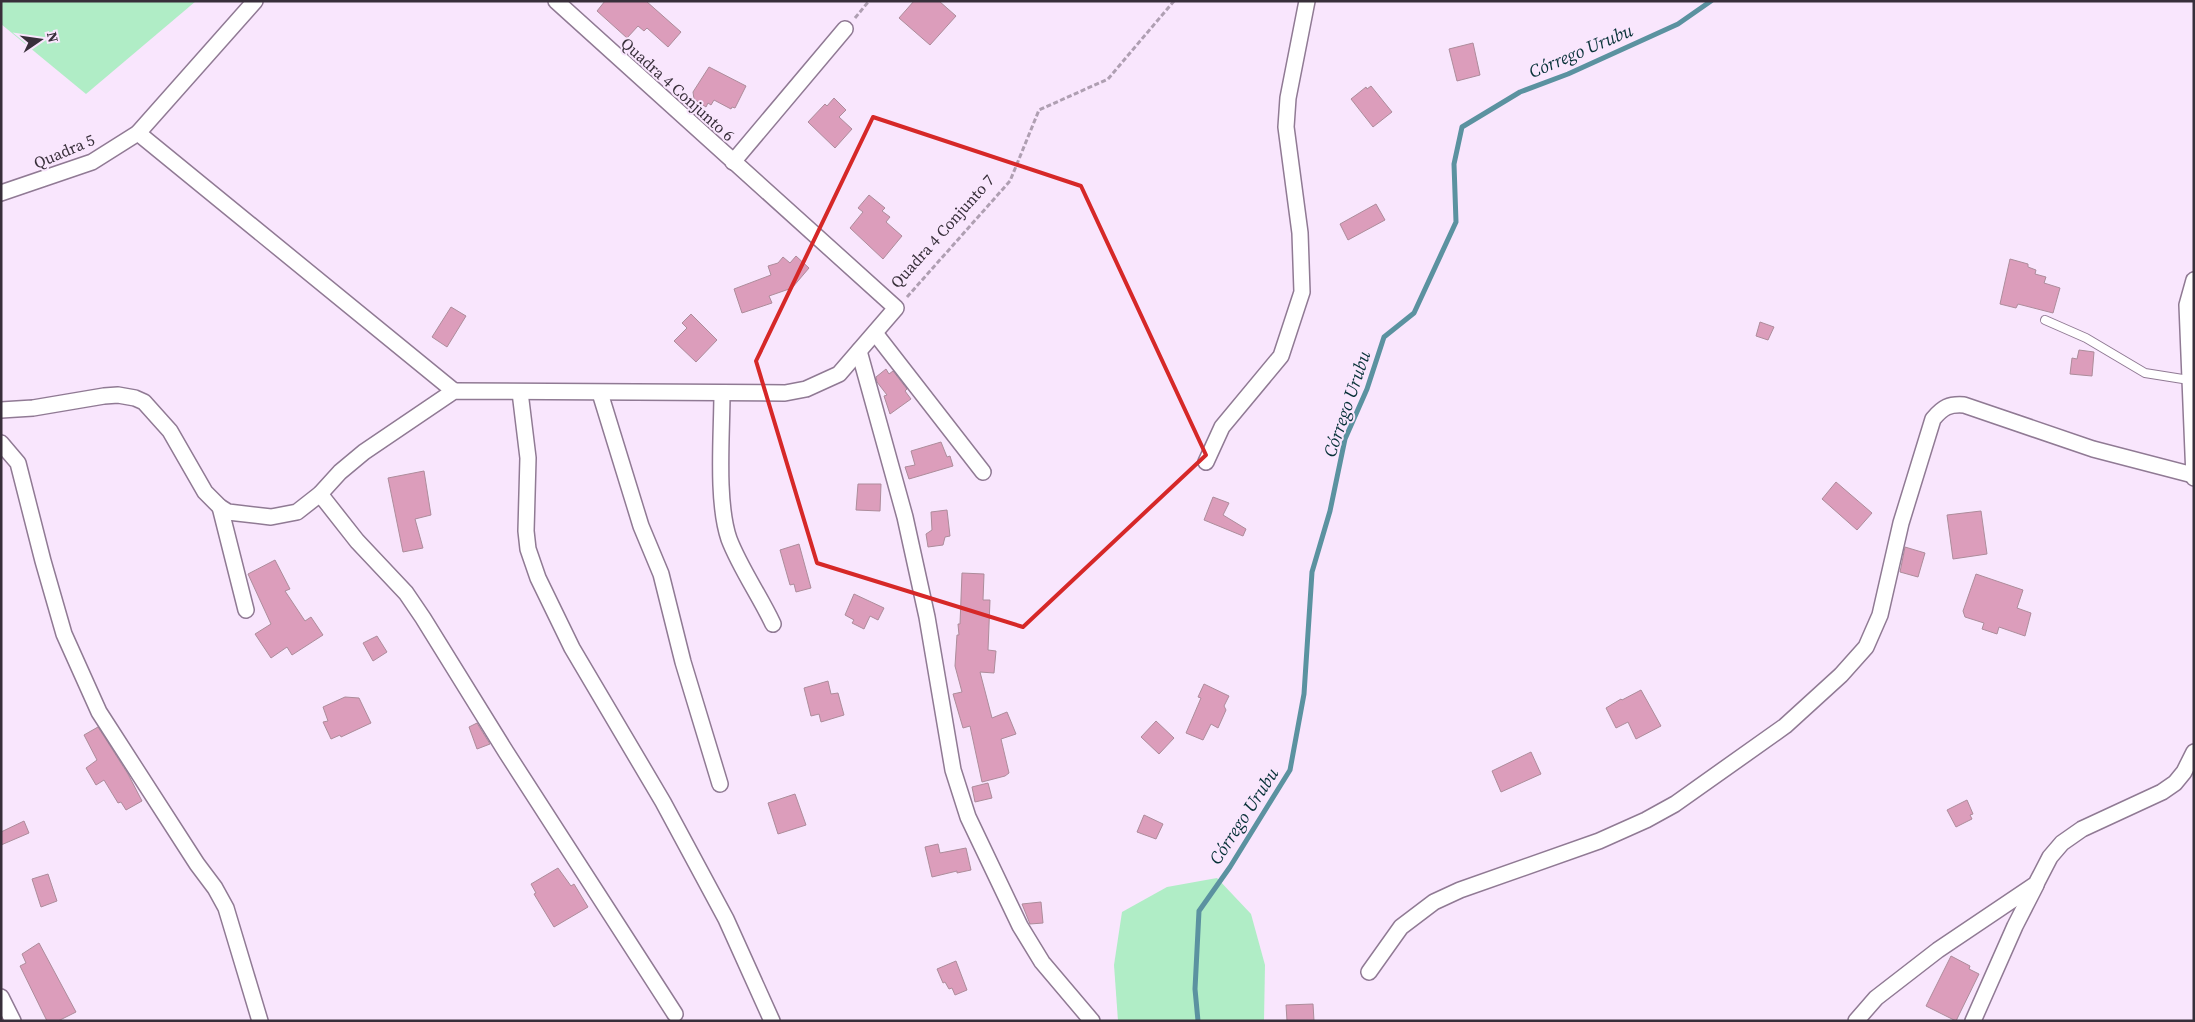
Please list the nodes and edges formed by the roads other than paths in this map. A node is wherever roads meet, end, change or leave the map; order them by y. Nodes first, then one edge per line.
1 (255, 1) edge
2 (556, 1) edge
3 (1307, 1) edge
4 (845, 29) road end
5 (138, 133) junction
6 (733, 162) junction
7 (1, 194) edge
8 (2194, 280) edge
9 (2046, 320) dead end
10 (875, 333) junction
11 (859, 351) junction
12 (2189, 380) junction
13 (454, 391) junction
14 (520, 392) junction
15 (600, 393) junction
16 (722, 393) junction
17 (1, 410) edge
18 (1, 443) edge
19 (1206, 462) dead end
20 (983, 472) dead end
21 (2194, 477) edge
22 (320, 494) junction
23 (220, 508) junction
24 (246, 610) dead end
25 (773, 624) dead end
26 (2194, 752) edge
27 (720, 784) dead end
28 (2036, 884) junction
29 (1369, 972) dead end
30 (1, 997) edge
31 (675, 1014) dead end
32 (13, 1021) edge
33 (260, 1021) edge
34 (772, 1021) edge
35 (1092, 1021) edge
36 (1856, 1021) edge
37 (1973, 1021) edge

1 - 5 street, Quadra 5
2 - 6 street, Quadra 4 Conjunto 6
3 - 19 street
4 - 6 street, Quadra 4 Conjunto 6
5 - 7 street, Quadra 5
5 - 13 street
6 - 10 street, Quadra 4 Conjunto 7
8 - 12 street
9 - 12 lane
10 - 11 street
10 - 20 street
11 - 16 street
11 - 35 street
12 - 21 street
13 - 14 street
13 - 22 street
14 - 15 street
14 - 34 street
15 - 16 street
15 - 27 street
16 - 25 street
17 - 23 street
18 - 33 street
21 - 29 street
22 - 23 street
22 - 31 street
23 - 24 street
26 - 28 street
28 - 36 street
28 - 37 street
30 - 32 street

